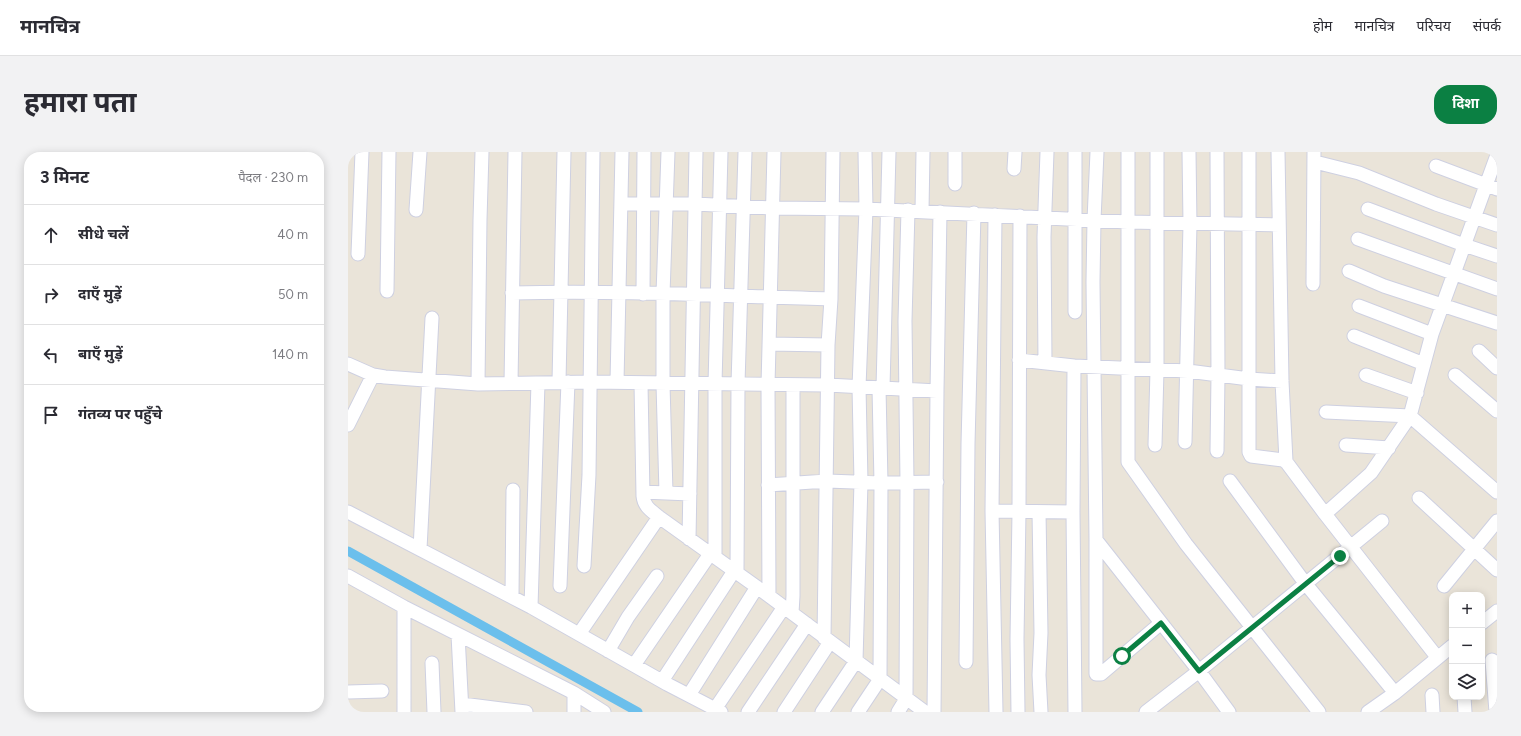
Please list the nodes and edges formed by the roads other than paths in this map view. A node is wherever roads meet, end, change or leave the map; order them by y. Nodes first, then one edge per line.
1 (362, 152) edge
2 (389, 152) edge
3 (420, 152) edge
4 (482, 152) edge
5 (514, 152) edge
6 (564, 152) edge
7 (593, 152) edge
8 (622, 152) edge
9 (644, 152) edge
10 (668, 152) edge
11 (696, 152) edge
12 (721, 152) edge
13 (745, 152) edge
14 (774, 152) edge
15 (833, 152) edge
16 (865, 152) edge
17 (890, 152) edge
18 (923, 152) edge
19 (955, 152) edge
20 (1015, 152) edge
21 (1047, 152) edge
22 (1075, 152) edge
23 (1097, 152) edge
24 (1128, 152) edge
25 (1157, 152) edge
26 (1189, 152) edge
27 (1217, 152) edge
28 (1249, 152) edge
29 (1278, 152) edge
30 (1497, 155) edge
31 (1315, 157) edge
32 (1436, 166) dead end
33 (1014, 169) dead end
34 (955, 184) dead end
35 (1492, 187) edge
36 (643, 203) junction
37 (666, 203) junction
38 (621, 204) junction
39 (695, 204) junction
40 (720, 206) junction
41 (744, 207) junction
42 (773, 208) junction
43 (832, 208) junction
44 (866, 209) junction
45 (1368, 209) dead end
46 (416, 210) dead end
47 (887, 210) junction
48 (908, 210) junction
49 (922, 212) junction
50 (940, 212) junction
51 (974, 213) junction
52 (995, 215) junction
53 (1020, 216) junction
54 (1044, 217) junction
55 (1474, 217) junction
56 (1074, 220) junction
57 (1094, 220) junction
58 (1128, 222) junction
59 (1156, 223) junction
60 (1190, 224) junction
61 (1218, 224) junction
62 (1250, 224) junction
63 (1279, 225) junction
64 (1497, 225) edge
65 (1358, 239) dead end
66 (1464, 245) junction
67 (358, 254) dead end
68 (1497, 256) edge
69 (1350, 271) dead end
70 (1454, 274) junction
71 (1313, 284) dead end
72 (1497, 289) edge
73 (387, 291) dead end
74 (512, 292) junction
75 (560, 292) junction
76 (591, 292) junction
77 (619, 293) junction
78 (643, 294) junction
79 (663, 294) junction
80 (694, 294) junction
81 (718, 295) junction
82 (740, 295) junction
83 (771, 297) junction
84 (830, 299) junction
85 (1442, 305) junction
86 (1359, 306) dead end
87 (1075, 312) dead end
88 (432, 318) dead end
89 (1497, 323) edge
90 (1432, 334) junction
91 (1354, 336) dead end
92 (769, 344) junction
93 (828, 345) junction
94 (1479, 351) dead end
95 (1019, 360) junction
96 (1044, 362) junction
97 (348, 364) edge
98 (1424, 364) junction
99 (1074, 366) junction
100 (1095, 367) junction
101 (1128, 368) junction
102 (1497, 368) edge
103 (1157, 370) junction
104 (1188, 371) junction
105 (1218, 374) junction
106 (373, 375) junction
107 (1366, 375) dead end
108 (1456, 375) dead end
109 (1249, 379) junction
110 (428, 381) junction
111 (1282, 381) junction
112 (563, 382) junction
113 (591, 382) junction
114 (617, 382) junction
115 (511, 383) junction
116 (538, 383) junction
117 (641, 383) junction
118 (478, 384) junction
119 (663, 384) junction
120 (692, 384) junction
121 (715, 384) junction
122 (738, 384) junction
123 (768, 385) junction
124 (793, 385) junction
125 (828, 386) junction
126 (859, 387) junction
127 (881, 388) junction
128 (907, 389) junction
129 (937, 391) junction
130 (1417, 393) junction
131 (1497, 410) edge
132 (1326, 412) dead end
133 (1410, 416) junction
134 (348, 425) edge
135 (1185, 442) dead end
136 (1156, 445) dead end
137 (1346, 445) dead end
138 (1388, 448) junction
139 (1217, 451) dead end
140 (1286, 461) junction
141 (827, 481) junction
142 (1230, 481) dead end
143 (862, 482) junction
144 (937, 482) junction
145 (792, 483) junction
146 (881, 483) junction
147 (907, 483) junction
148 (768, 485) junction
149 (513, 490) dead end
150 (643, 492) junction
151 (1497, 492) edge
152 (666, 493) junction
153 (690, 494) junction
154 (1419, 498) dead end
155 (992, 511) junction
156 (348, 512) edge
157 (1019, 512) junction
158 (1039, 512) junction
159 (1073, 512) junction
160 (1325, 514) junction
161 (659, 518) junction
162 (1382, 521) dead end
163 (1497, 521) edge
164 (689, 539) junction
165 (1096, 540) junction
166 (1351, 546) junction
167 (420, 549) junction
168 (1474, 549) junction
169 (712, 555) junction
170 (584, 566) dead end
171 (1497, 570) edge
172 (736, 572) junction
173 (348, 576) edge
174 (657, 576) dead end
175 (1305, 583) junction
176 (560, 586) dead end
177 (1444, 586) dead end
178 (757, 587) junction
179 (769, 596) junction
180 (512, 597) junction
181 (404, 607) junction
182 (531, 607) junction
183 (788, 610) junction
184 (1496, 613) edge
185 (1485, 621) edge
186 (1161, 623) junction
187 (807, 624) junction
188 (1251, 627) junction
189 (580, 634) junction
190 (458, 635) junction
191 (827, 640) junction
192 (1449, 648) edge
193 (608, 651) junction
194 (1437, 657) junction
195 (1492, 660) dead end
196 (856, 661) junction
197 (966, 662) dead end
198 (432, 663) dead end
199 (634, 665) junction
200 (1199, 671) junction
201 (880, 679) junction
202 (662, 681) junction
203 (382, 691) dead end
204 (348, 692) edge
205 (574, 693) junction
206 (1395, 693) junction
207 (689, 695) junction
208 (1432, 695) dead end
209 (906, 699) junction
210 (1464, 700) edge
211 (462, 708) edge
212 (718, 710) edge
213 (404, 712) edge
214 (434, 712) edge
215 (526, 712) edge
216 (574, 712) edge
217 (604, 712) edge
218 (748, 712) edge
219 (784, 712) edge
220 (822, 712) edge
221 (858, 712) edge
222 (898, 712) edge
223 (924, 712) edge
224 (934, 712) edge
225 (996, 712) edge
226 (1018, 712) edge
227 (1041, 712) edge
228 (1075, 712) edge
229 (1146, 712) edge
230 (1229, 712) edge
231 (1319, 712) edge
232 (1368, 712) edge
233 (1433, 712) edge
234 (1465, 712) edge
235 (1496, 712) edge

1 - 67 street
2 - 73 street
3 - 46 street
4 - 118 street
5 - 74 street
6 - 75 street
7 - 76 street
8 - 38 street
9 - 36 street
10 - 37 street
11 - 39 street
12 - 40 street
13 - 41 street
14 - 42 street
15 - 43 street
16 - 44 street
17 - 47 street
18 - 49 street
19 - 34 street
20 - 33 street
21 - 54 street
22 - 56 street
23 - 57 street
24 - 58 street
25 - 59 street
26 - 60 street
27 - 61 street
28 - 62 street
29 - 63 street
30 - 35 street
31 - 55 street
31 - 71 street
32 - 35 street
35 - 55 street
36 - 37 street
36 - 38 street
36 - 78 street
37 - 39 street
37 - 79 street
38 - 77 street
39 - 40 street
39 - 80 street
40 - 41 street
40 - 81 street
41 - 42 street
41 - 82 street
42 - 43 street
42 - 83 street
43 - 44 street
43 - 84 street
44 - 47 street
44 - 126 street
45 - 66 street
47 - 48 street
47 - 127 street
48 - 49 street
48 - 128 street
49 - 50 street
50 - 51 street
50 - 129 street
51 - 52 street
51 - 197 street
52 - 53 street
52 - 155 street
53 - 54 street
53 - 95 street
54 - 56 street
54 - 96 street
55 - 64 street
55 - 66 street
56 - 57 street
56 - 87 street
57 - 58 street
57 - 100 street
58 - 59 street
58 - 101 street
59 - 60 street
59 - 103 street
60 - 61 street
60 - 104 street
61 - 62 street
61 - 105 street
62 - 63 street
62 - 109 street
63 - 111 street
65 - 70 street
66 - 68 street
66 - 70 street
69 - 85 street
70 - 72 street
70 - 85 street
74 - 75 street
74 - 115 street
75 - 76 street
75 - 112 street
76 - 77 street
76 - 113 street
77 - 78 street
77 - 114 street
78 - 79 street
79 - 80 street
79 - 119 street
80 - 81 street
80 - 120 street
81 - 82 street
81 - 121 street
82 - 83 street
82 - 122 street
83 - 84 street
83 - 92 street
84 - 93 street
85 - 89 street
85 - 90 street
86 - 90 street
88 - 110 street
90 - 98 street
91 - 98 street
92 - 93 street
92 - 123 street
93 - 125 street
94 - 102 street
95 - 96 street
95 - 157 street
96 - 99 street
97 - 106 street
98 - 130 street
99 - 100 street
99 - 159 street
100 - 101 street
100 - 165 street
101 - 103 street
101 - 188 street
103 - 104 street
103 - 136 street
104 - 105 street
104 - 135 street
105 - 109 street
105 - 139 street
106 - 110 street
106 - 134 street
107 - 130 street
108 - 131 street
109 - 111 street
109 - 140 street
110 - 118 street
110 - 167 street
111 - 140 street
112 - 113 street
112 - 116 street
112 - 176 street
113 - 114 street
113 - 170 street
114 - 117 street
115 - 116 street
115 - 118 street
116 - 182 street
117 - 119 street
117 - 150 street
119 - 120 street
119 - 152 street
120 - 121 street
120 - 153 street
121 - 122 street
121 - 169 street
122 - 123 street
122 - 172 street
123 - 124 street
123 - 148 street
124 - 125 street
124 - 145 street
125 - 126 street
125 - 141 street
126 - 127 street
126 - 143 street
127 - 128 street
127 - 146 street
128 - 129 street
128 - 147 street
129 - 144 street
130 - 133 street
132 - 133 street
133 - 138 street
133 - 151 street
137 - 138 street
138 - 160 street
140 - 160 street
141 - 143 street
141 - 145 street
141 - 191 street
142 - 175 street
143 - 146 street
143 - 196 street
144 - 147 street
144 - 224 street
145 - 148 street
145 - 183 street
146 - 147 street
146 - 201 street
147 - 209 street
148 - 179 street
149 - 180 street
150 - 152 street
150 - 161 street
152 - 153 street
153 - 164 street
154 - 168 street
155 - 157 street
155 - 225 street
156 - 167 street
157 - 158 street
157 - 226 street
158 - 159 street
158 - 227 street
159 - 228 street
160 - 166 street
161 - 164 street
161 - 189 street
162 - 166 street
163 - 168 street
164 - 169 street
165 - 186 street
165 - 186 street
166 - 175 street
166 - 194 street
167 - 180 street
168 - 171 street
168 - 177 street
169 - 172 street
169 - 199 street
172 - 178 street
172 - 202 street
173 - 181 street
174 - 193 street
175 - 188 street
175 - 206 street
178 - 179 street
178 - 207 street
179 - 183 street
180 - 182 street
181 - 190 street
181 - 213 street
182 - 189 street
183 - 187 street
183 - 212 street
184 - 185 street
186 - 200 street
187 - 191 street
187 - 218 street
188 - 200 street
188 - 231 street
189 - 193 street
190 - 205 street
190 - 211 street
191 - 196 street
191 - 219 street
192 - 194 street
193 - 199 street
194 - 206 street
195 - 235 street
196 - 201 street
196 - 220 street
198 - 214 street
199 - 202 street
200 - 229 street
200 - 230 street
201 - 209 street
201 - 221 street
202 - 207 street
203 - 204 street
205 - 216 street
205 - 217 street
206 - 232 street
207 - 212 street
208 - 233 street
209 - 222 street
209 - 223 street
210 - 234 street
211 - 215 street

